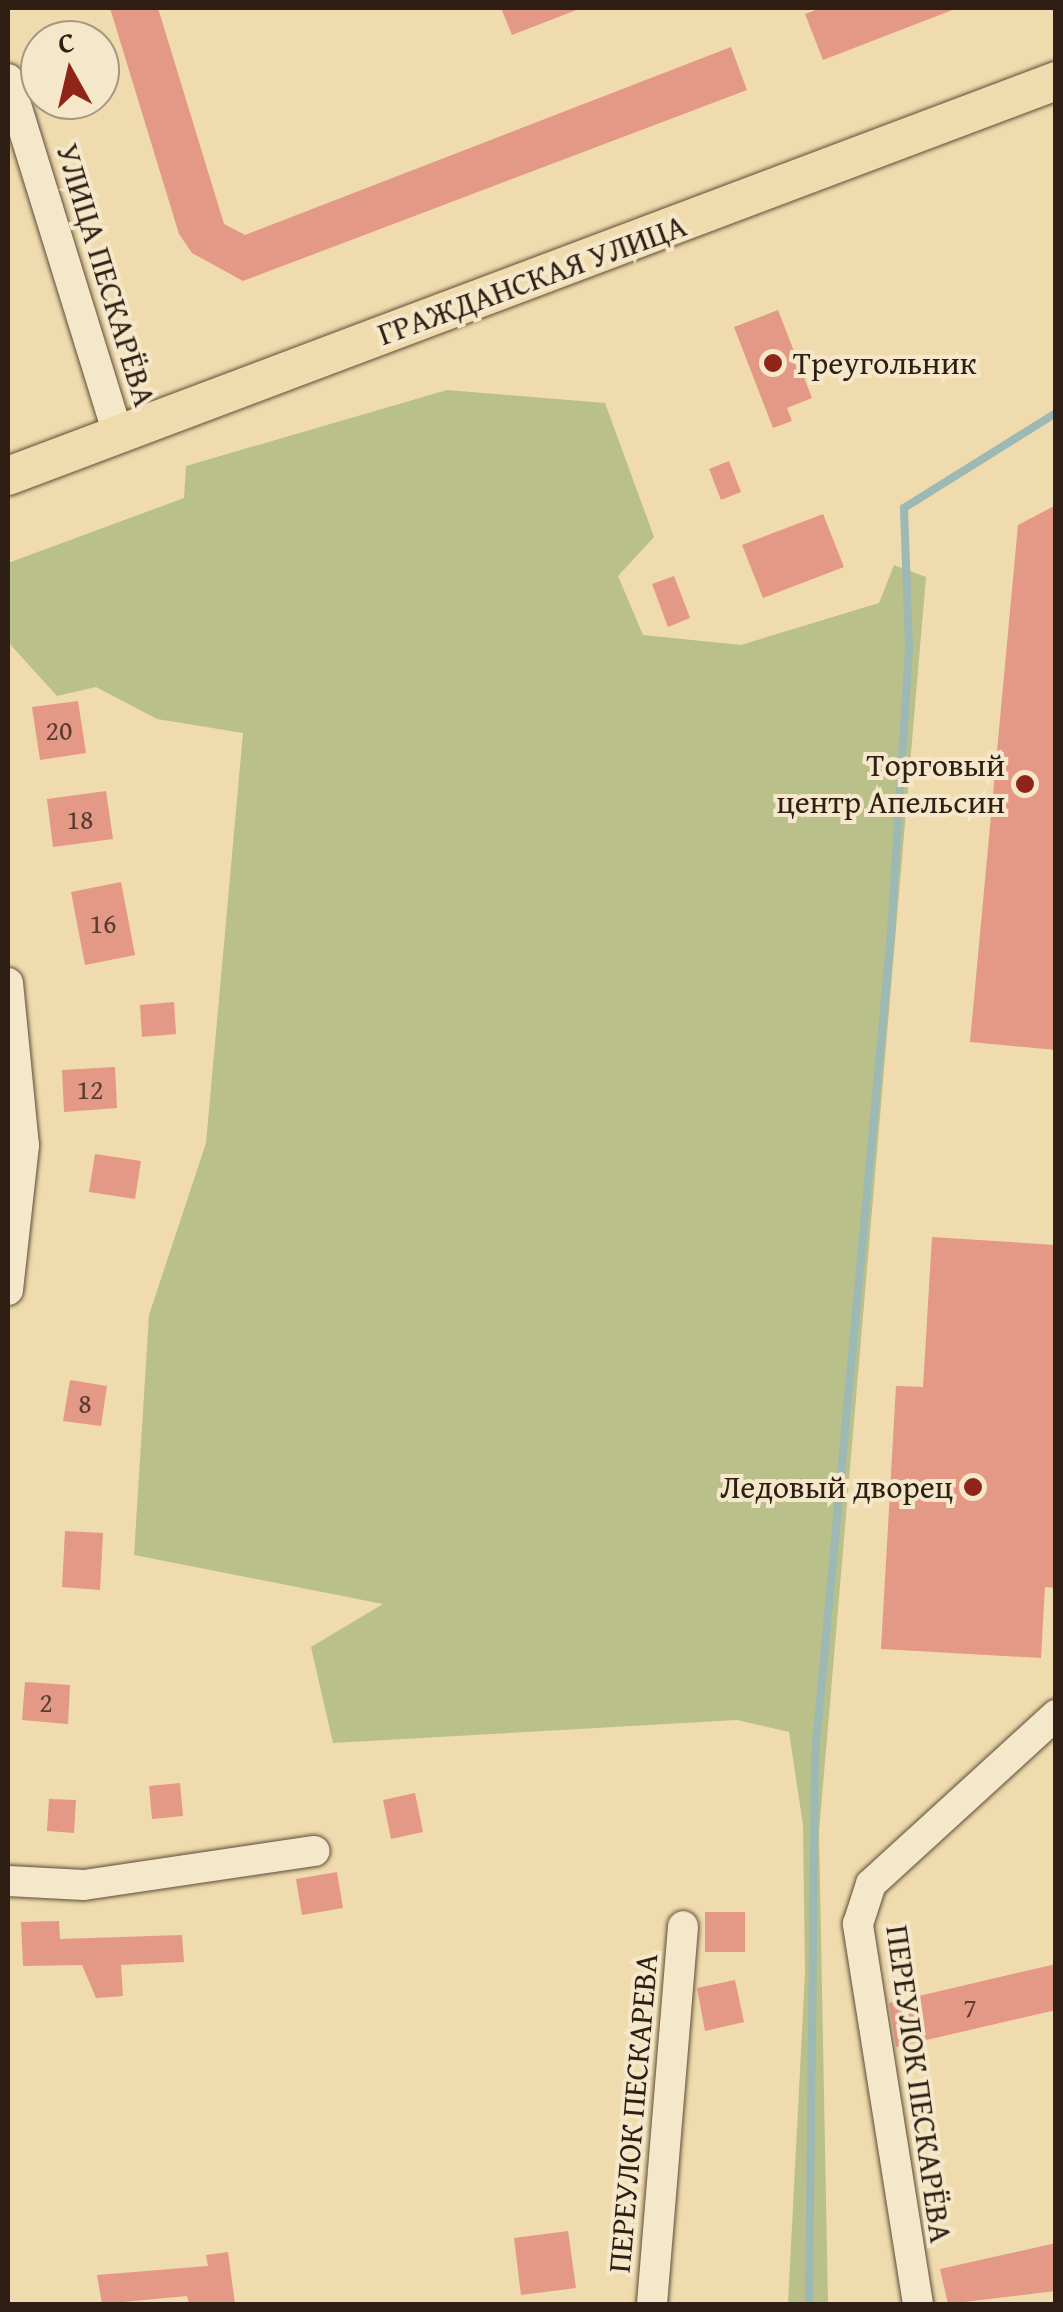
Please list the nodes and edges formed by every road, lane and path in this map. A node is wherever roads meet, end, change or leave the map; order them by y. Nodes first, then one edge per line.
1 (8, 79) edge
2 (1056, 81) edge
3 (118, 434) junction
4 (8, 476) edge
5 (8, 983) edge
6 (8, 1290) edge
7 (1056, 1715) edge
8 (314, 1851) dead end
9 (8, 1880) edge
10 (683, 1926) dead end
11 (652, 2304) edge
12 (918, 2304) edge

1 - 3 street, УЛИЦА ПЕСКАРЁВА
2 - 3 main road, ГРАЖДАНСКАЯ УЛИЦА
3 - 4 main road, ГРАЖДАНСКАЯ УЛИЦА
5 - 6 street
7 - 12 street, ПЕРЕУЛОК ПЕСКАРЁВА
8 - 9 street
10 - 11 street, ПЕРЕУЛОК ПЕСКАРЕВА

